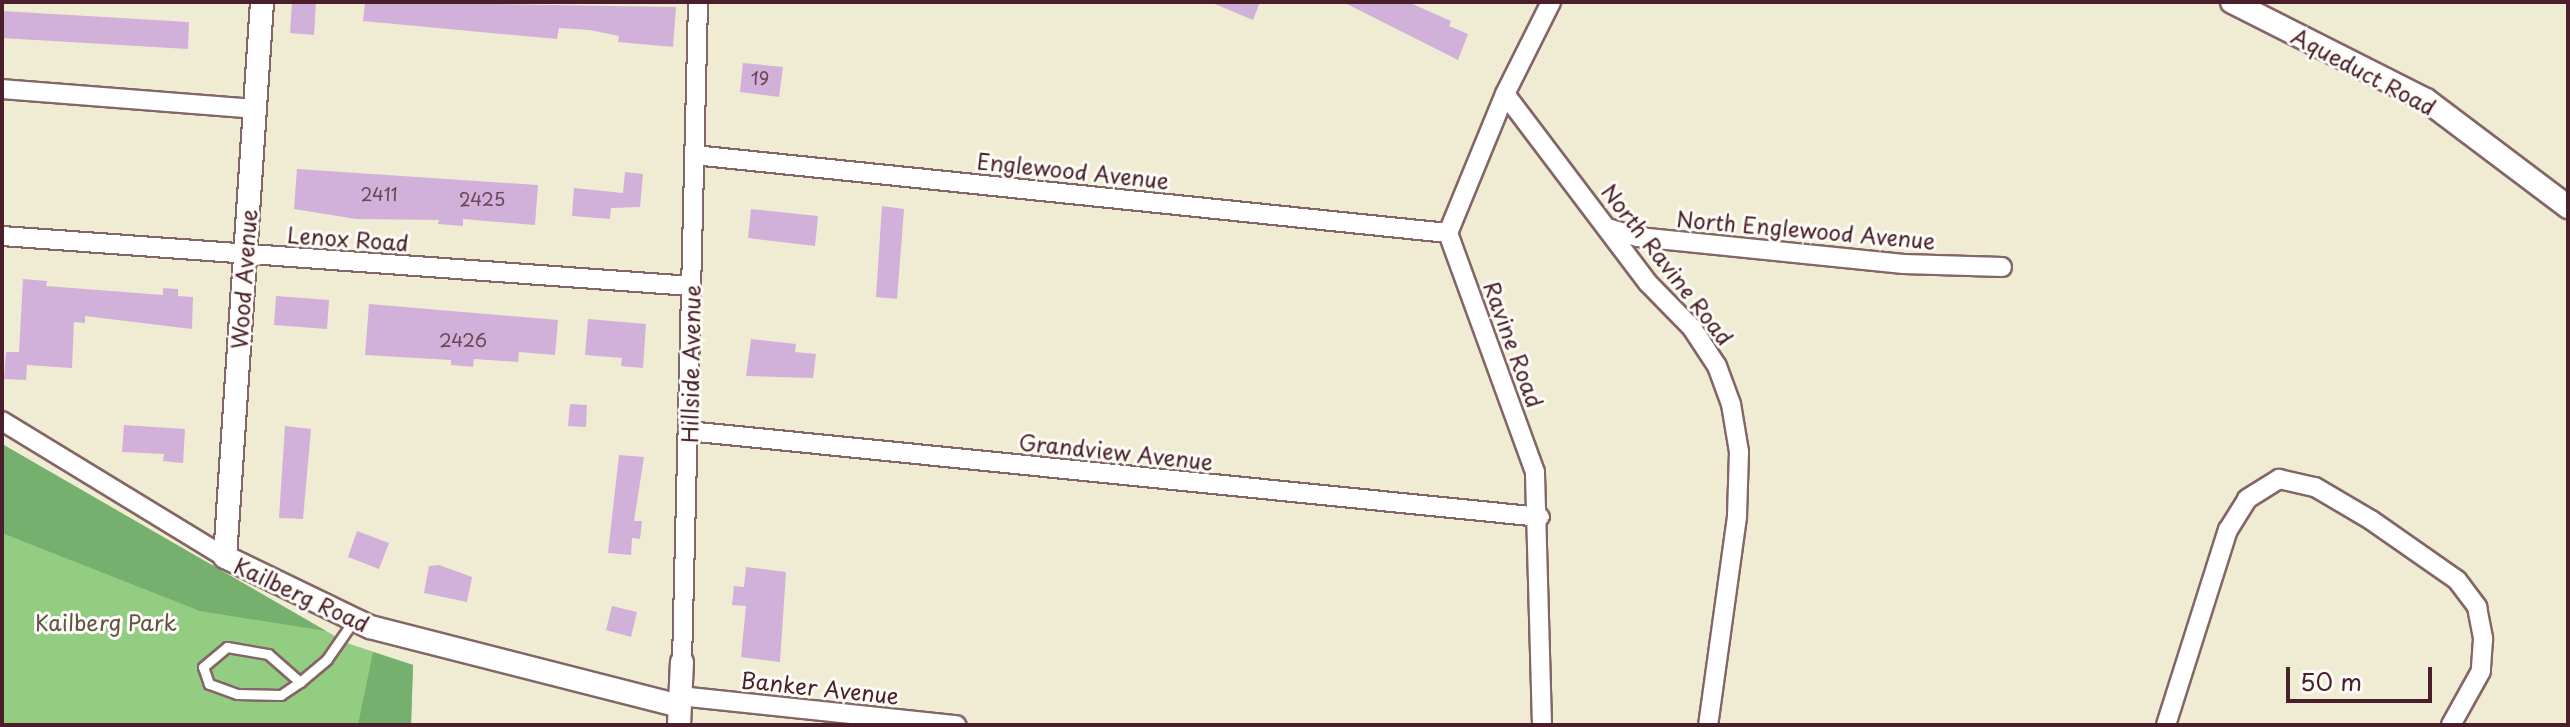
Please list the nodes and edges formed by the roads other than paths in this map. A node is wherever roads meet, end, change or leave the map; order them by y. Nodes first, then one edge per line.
1 (262, 2) edge
2 (698, 2) edge
3 (1551, 2) edge
4 (2232, 2) edge
5 (2, 89) edge
6 (1505, 94) junction
7 (255, 109) junction
8 (694, 155) junction
9 (2568, 207) edge
10 (1608, 228) junction
11 (1448, 233) junction
12 (2, 236) edge
13 (245, 255) junction
14 (2002, 267) dead end
15 (691, 286) junction
16 (2, 421) edge
17 (688, 431) junction
18 (1540, 517) junction
19 (225, 557) junction
20 (354, 620) junction
21 (682, 662) joint
22 (300, 682) junction
23 (679, 709) edge
24 (956, 725) edge
25 (1542, 725) edge
26 (1708, 725) edge
27 (2166, 725) edge
28 (2451, 725) edge

1 - 7 street, Wood Avenue
2 - 8 street, Hillside Avenue
3 - 6 street
4 - 9 street, Aqueduct Road
5 - 7 street
6 - 10 street, North Ravine Road
6 - 11 street
7 - 13 street, Wood Avenue
8 - 11 street, Englewood Avenue
8 - 15 street, Hillside Avenue
10 - 14 street, North Englewood Avenue
10 - 26 street, North Ravine Road
11 - 18 street, Ravine Road
12 - 13 street, Lenox Road
13 - 15 street, Lenox Road
13 - 19 street, Wood Avenue
15 - 17 street, Hillside Avenue
16 - 19 street, Kailberg Road
17 - 18 street, Grandview Avenue
17 - 21 street, Hillside Avenue
18 - 25 street, Ravine Road
19 - 20 street, Kailberg Road
20 - 22 lane
20 - 23 street, Kailberg Road
21 - 23 street, Hillside Avenue
22 - 22 lane
23 - 24 street, Banker Avenue
27 - 28 street

